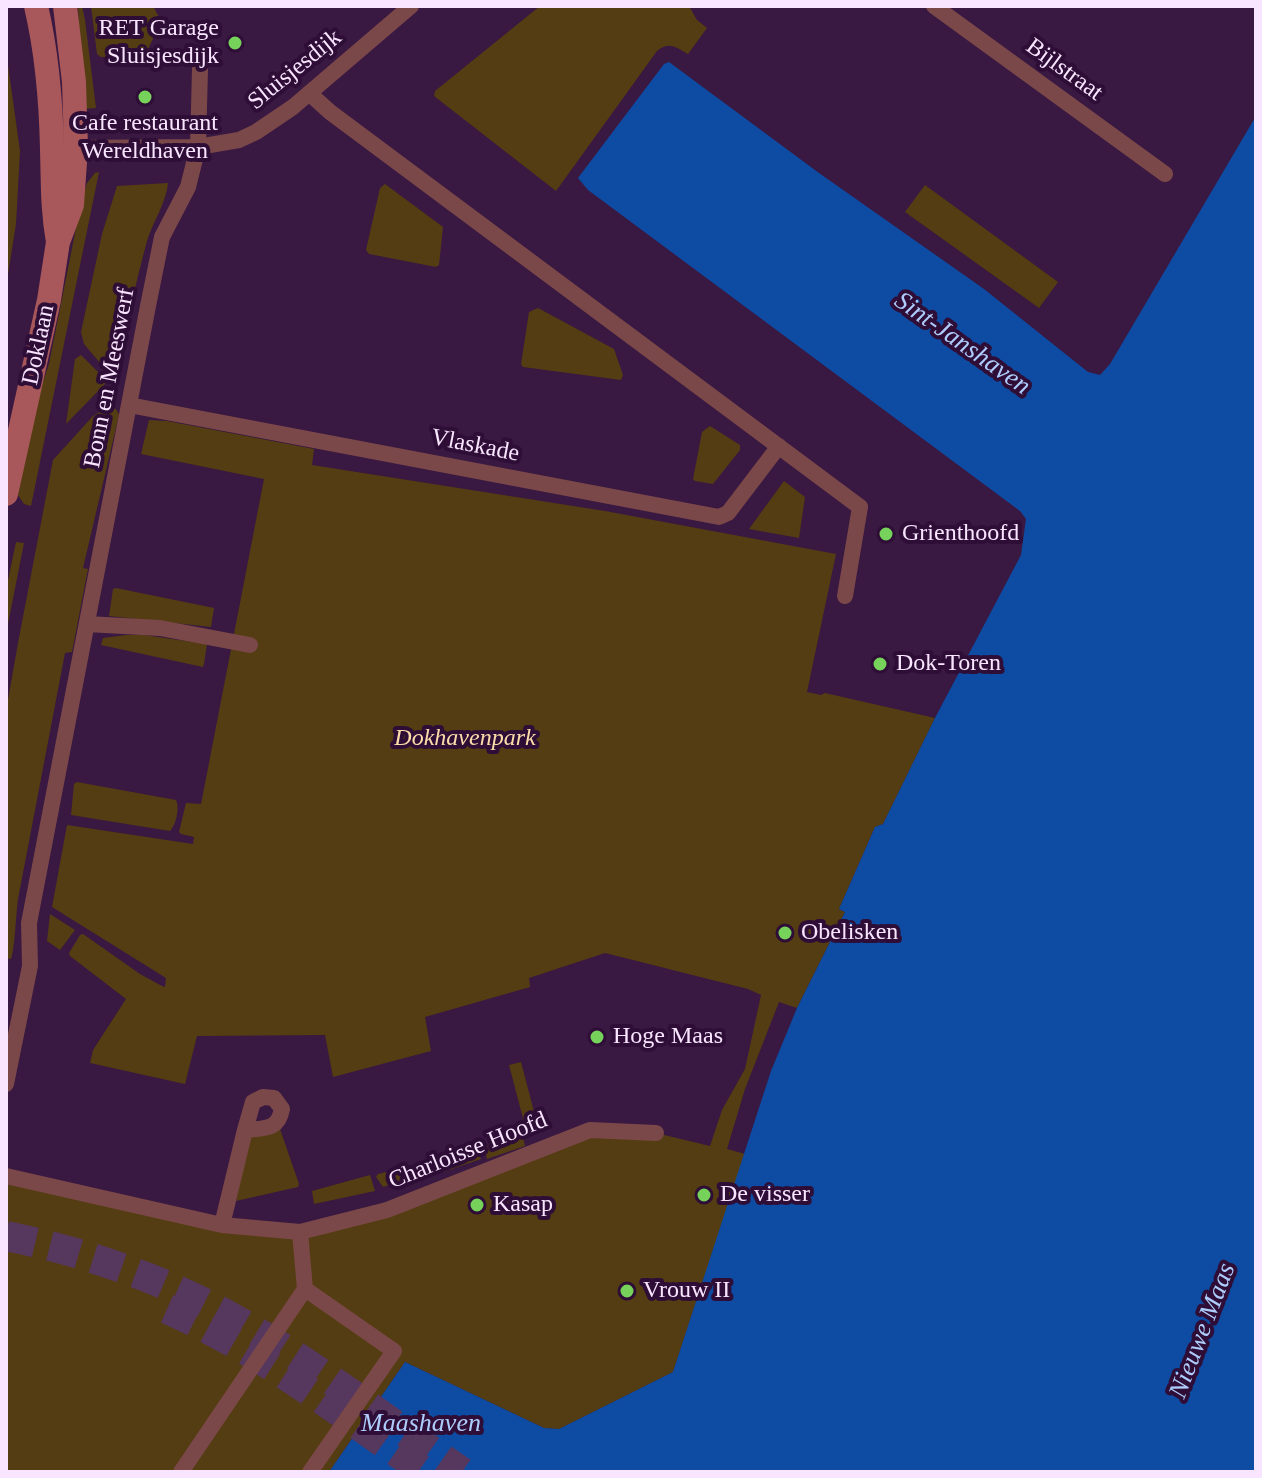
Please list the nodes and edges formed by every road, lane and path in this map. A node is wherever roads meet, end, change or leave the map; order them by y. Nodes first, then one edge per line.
1 (36, 6) edge
2 (65, 6) edge
3 (411, 6) edge
4 (934, 6) edge
5 (200, 69) dead end
6 (309, 93) junction
7 (198, 147) junction
8 (64, 148) junction
9 (1165, 174) dead end
10 (129, 405) junction
11 (779, 446) junction
12 (6, 494) edge
13 (845, 596) dead end
14 (87, 624) junction
15 (250, 645) dead end
16 (6, 1084) edge
17 (245, 1130) dead end
18 (656, 1133) dead end
19 (6, 1176) edge
20 (222, 1225) junction
21 (300, 1232) junction
22 (305, 1289) junction
23 (181, 1472) edge
24 (310, 1472) edge

1 - 8 main road, Doklaan
2 - 8 main road, Doklaan
3 - 6 street, Sluisjesdijk
4 - 9 street, Bijlstraat
5 - 7 street, Bonn en Meeswerf
6 - 7 street, Sluisjesdijk
6 - 11 street
7 - 8 street, Sluisjesdijk
7 - 10 street, Bonn en Meeswerf
8 - 12 main road, Doklaan
10 - 11 street, Vlaskade
10 - 14 street, Bonn en Meeswerf
11 - 13 street
14 - 15 street
14 - 16 street, Bonn en Meeswerf
17 - 20 street
18 - 21 street, Charloisse Hoofd
19 - 20 street, Charloisse Hoofd
20 - 21 street, Charloisse Hoofd
21 - 22 street
22 - 23 street
22 - 24 street

